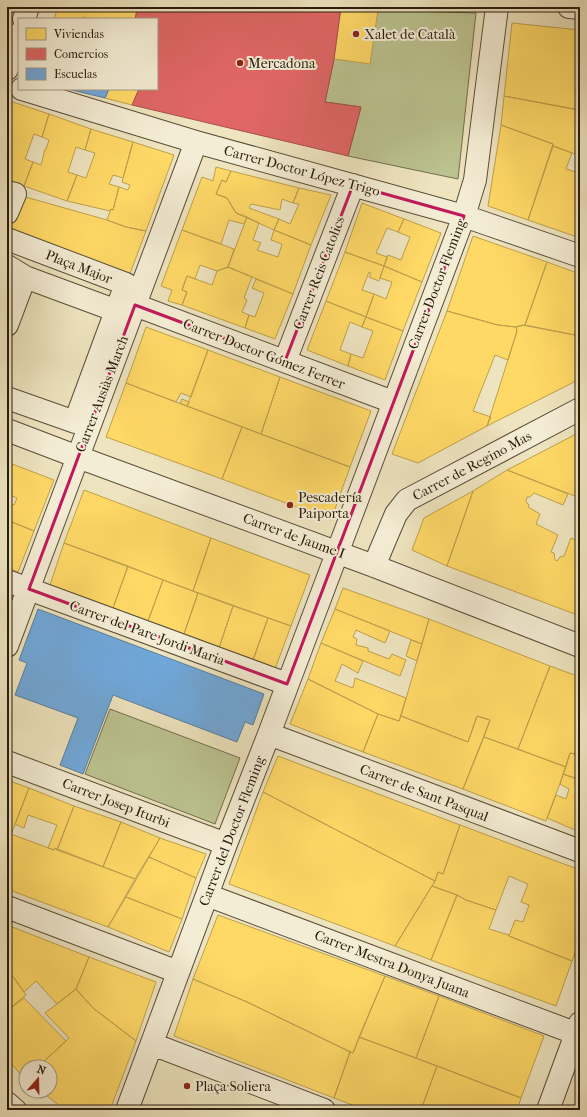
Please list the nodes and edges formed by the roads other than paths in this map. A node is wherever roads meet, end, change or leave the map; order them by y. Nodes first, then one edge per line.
1 (28, 7) edge
2 (497, 7) edge
3 (569, 7) edge
4 (580, 8) edge
5 (24, 18) edge
6 (7, 84) edge
7 (18, 88) edge
8 (25, 90) edge
9 (196, 142) junction
10 (353, 185) junction
11 (7, 192) edge
12 (7, 213) edge
13 (464, 216) junction
14 (7, 229) edge
15 (7, 235) edge
16 (7, 239) edge
17 (580, 256) edge
18 (16, 272) edge
19 (126, 308) junction
20 (7, 325) edge
21 (285, 362) junction
22 (7, 398) edge
23 (393, 402) junction
24 (580, 409) edge
25 (7, 430) edge
26 (78, 457) junction
27 (336, 552) junction
28 (374, 566) junction
29 (7, 580) edge
30 (29, 589) junction
31 (7, 646) edge
32 (580, 646) edge
33 (287, 684) junction
34 (269, 734) junction
35 (7, 762) edge
36 (226, 844) junction
37 (580, 851) edge
38 (207, 895) junction
39 (7, 907) edge
40 (178, 972) junction
41 (579, 1030) edge
42 (152, 1044) junction
43 (7, 1103) edge
44 (15, 1110) edge
45 (127, 1110) edge
46 (322, 1110) edge
47 (548, 1110) edge

1 - 5 street
2 - 13 street, Carrer Doctor Fleming
3 - 4 street
6 - 7 street
8 - 9 street, Carrer Doctor López Trigo
9 - 10 street, Carrer Doctor López Trigo
9 - 19 street, Carrer Ausiàs March
10 - 13 street, Carrer Doctor López Trigo
10 - 21 street, Carrer Reis Catolics
11 - 12 street
13 - 17 street, Carrer Doctor López Trigo
13 - 23 street, Carrer Doctor Fleming
14 - 15 street
16 - 19 street, Plaça Major
18 - 19 street, Plaça Major
18 - 20 street, Plaça Major
19 - 21 street, Carrer Doctor Gómez Ferrer
19 - 22 street, Plaça Major
19 - 26 street, Carrer Ausiàs March
21 - 23 street, Carrer Doctor Gómez Ferrer
23 - 27 street, Carrer Doctor Fleming
24 - 28 street, Carrer de Regino Mas
25 - 26 street, Carrer de Jaume I
26 - 27 street, Carrer de Jaume I
26 - 30 street, Carrer Ausiàs March
27 - 28 street, Carrer de Jaume I
27 - 33 street, Carrer del Doctor Fleming
28 - 32 street, Carrer de Jaume I
29 - 30 street, Carrer del Pare Jordi Maria
30 - 31 street, Carrer Ausiàs March
30 - 33 street, Carrer del Pare Jordi Maria
33 - 34 street, Carrer del Doctor Fleming
34 - 36 street, Carrer del Doctor Fleming
34 - 37 street, Carrer de Sant Pasqual
35 - 36 street, Carrer Josep Iturbi
36 - 38 street, Carrer del Doctor Fleming
38 - 40 street, Carrer del Doctor Fleming
38 - 41 street, Carrer Mestra Donya Juana
39 - 40 street
40 - 42 street, Carrer del Doctor Fleming
41 - 47 street
42 - 45 street, Carrer del Doctor Fleming
42 - 46 street
43 - 44 street

